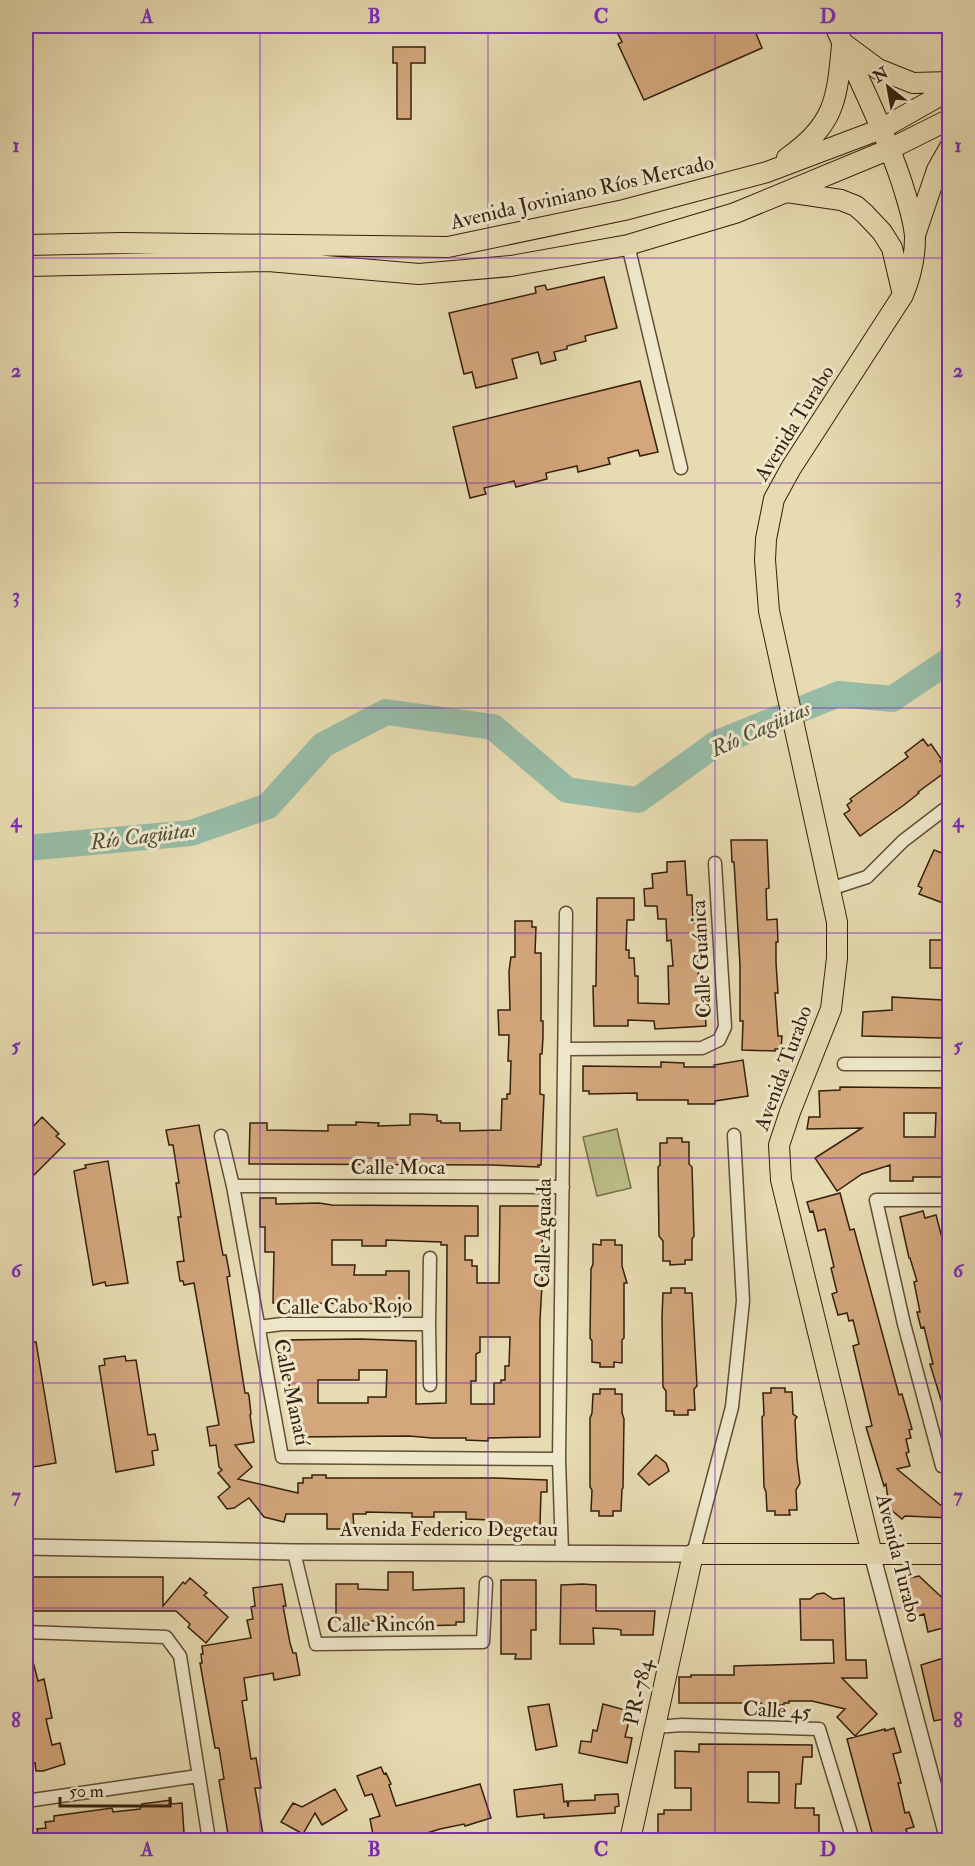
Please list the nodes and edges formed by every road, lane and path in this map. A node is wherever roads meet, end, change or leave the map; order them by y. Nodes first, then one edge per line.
1 (838, 34) edge
2 (950, 82) edge
3 (950, 90) edge
4 (950, 119) edge
5 (881, 129) junction
6 (950, 147) edge
7 (890, 149) junction
8 (767, 172) junction
9 (787, 192) junction
10 (915, 235) junction
11 (26, 245) edge
12 (628, 245) junction
13 (26, 266) edge
14 (903, 295) junction
15 (681, 468) dead end
16 (950, 805) edge
17 (715, 863) dead end
18 (830, 889) junction
19 (566, 913) dead end
20 (565, 1048) junction
21 (844, 1064) dead end
22 (950, 1064) edge
23 (734, 1135) dead end
24 (221, 1136) dead end
25 (233, 1186) junction
26 (563, 1187) junction
27 (950, 1200) edge
28 (430, 1258) dead end
29 (429, 1324) junction
30 (259, 1327) junction
31 (430, 1385) dead end
32 (559, 1459) junction
33 (950, 1466) edge
34 (26, 1547) edge
35 (294, 1552) junction
36 (562, 1554) junction
37 (693, 1554) junction
38 (872, 1554) junction
39 (950, 1554) edge
40 (486, 1583) dead end
41 (26, 1632) edge
42 (655, 1726) junction
43 (198, 1776) junction
44 (26, 1801) edge
45 (946, 1817) edge
46 (209, 1840) edge
47 (630, 1840) edge
48 (853, 1840) edge
49 (948, 1840) edge

1 - 2 main road
1 - 5 main road, Avenida Turabo
1 - 8 main road
3 - 5 main road, Avenida Joviniano Ríos Mercado
4 - 7 main road
5 - 7 main road, Avenida Turabo
5 - 8 main road, Avenida Joviniano Ríos Mercado
6 - 10 main road
7 - 9 main road
7 - 10 main road, Avenida Turabo
8 - 11 main road, Avenida Joviniano Ríos Mercado
9 - 12 main road
9 - 14 main road
10 - 14 main road, Avenida Turabo
12 - 13 main road
12 - 15 street
14 - 18 main road, Avenida Turabo
16 - 18 street
17 - 20 street, Calle Guánica
18 - 38 main road, Avenida Turabo
19 - 20 street, Calle Aguada
20 - 26 street, Calle Aguada
21 - 22 street
23 - 37 street
24 - 25 street, Calle Manatí
25 - 26 street, Calle Moca
25 - 30 street, Calle Manatí
26 - 32 street, Calle Aguada
27 - 33 street
28 - 29 street, Calle Cabo Rojo
29 - 30 street, Calle Cabo Rojo
29 - 31 street, Calle Cabo Rojo
30 - 32 street, Calle Manatí
32 - 36 street, Calle Aguada
34 - 35 street, Avenida Federico Degetau
35 - 36 street, Avenida Federico Degetau
35 - 40 street, Calle Rincón
36 - 37 street, Avenida Federico Degetau
37 - 38 main road, Avenida Federico Degetau
37 - 42 main road, PR-784 / PR-784
38 - 39 main road, Avenida Federico Degetau
38 - 45 street, Avenida Turabo
41 - 43 street
42 - 47 main road, PR-784 / PR-784
42 - 48 street, Calle 45
43 - 44 street
43 - 46 street
45 - 49 street, Avenida Turabo

